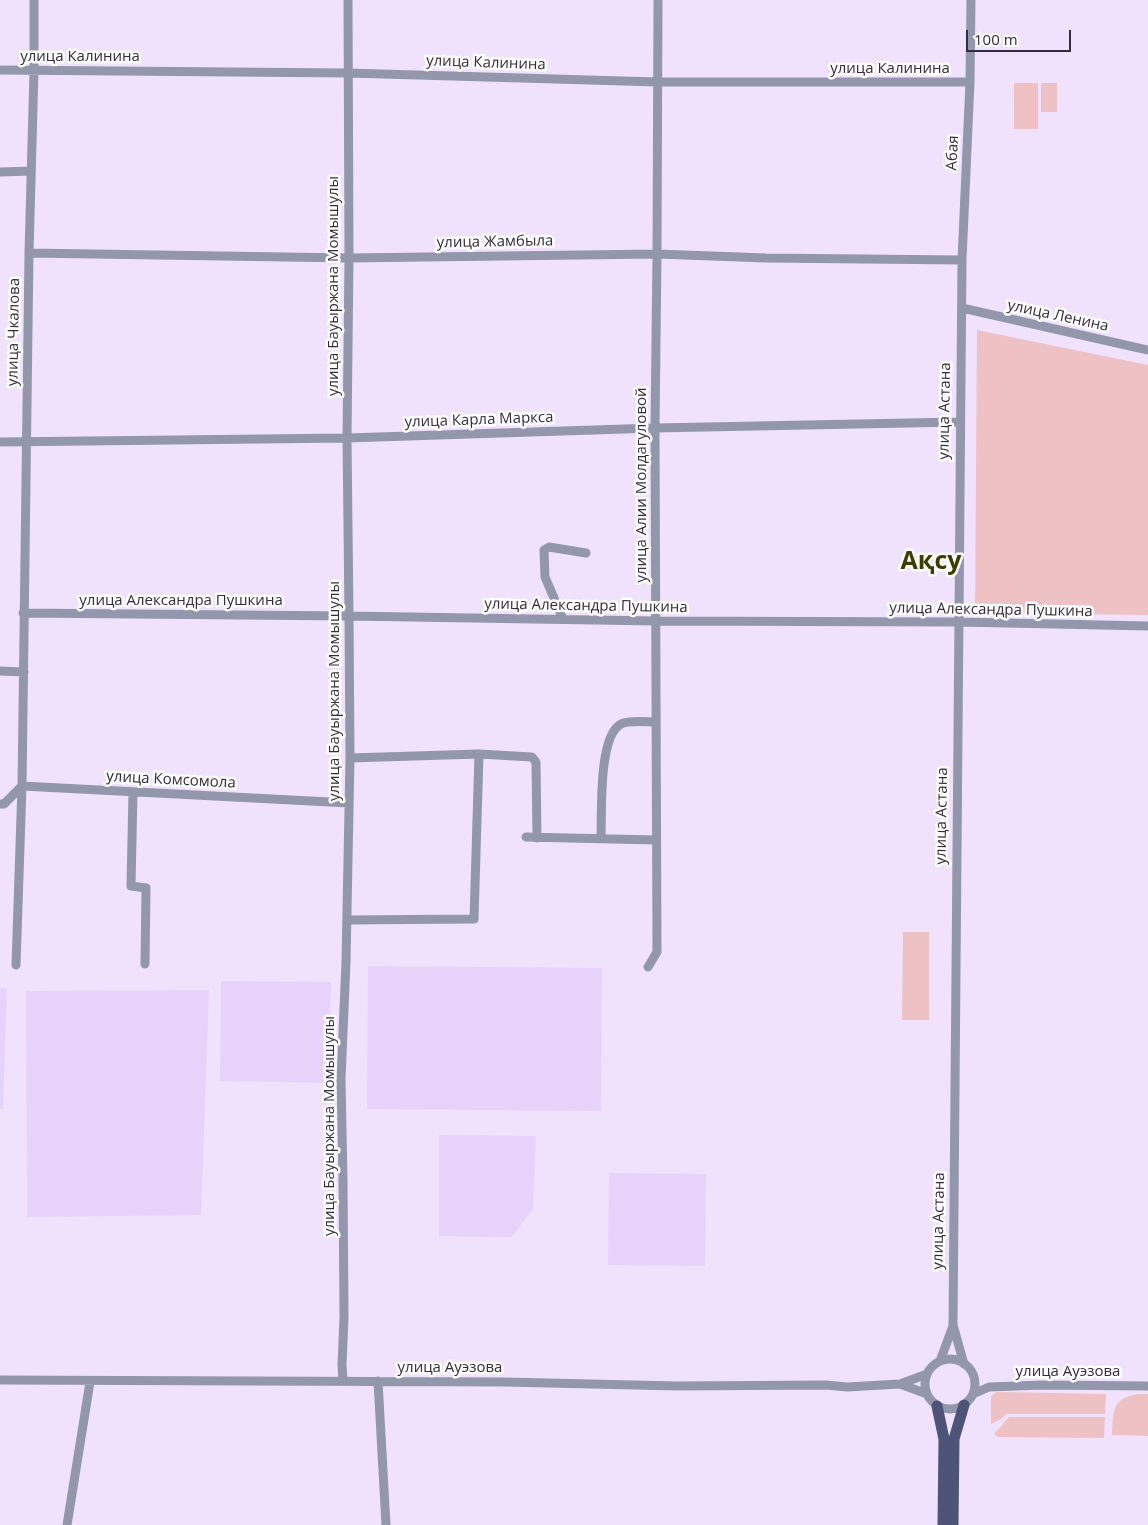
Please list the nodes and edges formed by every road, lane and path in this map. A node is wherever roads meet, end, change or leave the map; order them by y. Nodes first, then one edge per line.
1 (34, 0) edge
2 (348, 0) edge
3 (658, 0) edge
4 (971, 0) edge
5 (0, 70) edge
6 (34, 71) junction
7 (348, 73) junction
8 (658, 82) junction
9 (970, 82) junction
10 (31, 171) junction
11 (0, 172) edge
12 (29, 253) junction
13 (657, 254) junction
14 (349, 258) junction
15 (962, 260) junction
16 (962, 308) junction
17 (1148, 350) edge
18 (960, 422) junction
19 (655, 428) junction
20 (347, 438) junction
21 (26, 441) junction
22 (0, 442) edge
23 (586, 553) dead end
24 (23, 613) junction
25 (350, 616) junction
26 (564, 619) junction
27 (656, 622) junction
28 (959, 622) junction
29 (1148, 626) edge
30 (0, 671) edge
31 (24, 672) junction
32 (655, 722) junction
33 (479, 754) junction
34 (350, 758) junction
35 (22, 786) junction
36 (133, 792) junction
37 (349, 803) junction
38 (0, 804) edge
39 (526, 837) dead end
40 (537, 838) junction
41 (601, 838) junction
42 (656, 840) junction
43 (347, 920) junction
44 (145, 964) dead end
45 (16, 965) dead end
46 (648, 966) dead end
47 (953, 1325) junction
48 (940, 1361) junction
49 (964, 1364) junction
50 (927, 1374) junction
51 (973, 1374) junction
52 (0, 1380) edge
53 (343, 1381) junction
54 (90, 1382) junction
55 (378, 1382) junction
56 (900, 1384) junction
57 (1148, 1386) edge
58 (989, 1387) junction
59 (927, 1394) junction
60 (973, 1394) junction
61 (964, 1405) junction
62 (937, 1406) junction
63 (67, 1525) edge
64 (386, 1525) edge
65 (943, 1525) edge
66 (953, 1525) edge

1 - 6 street, улица Чкалова
2 - 7 street, улица Бауыржана Момышулы
3 - 8 street, улица Алии Молдагуловой
4 - 9 street, Абая
5 - 6 street, улица Калинина
6 - 7 street, улица Калинина
6 - 10 street, улица Чкалова
7 - 8 street, улица Калинина
7 - 14 street, улица Бауыржана Момышулы
8 - 9 street, улица Калинина
8 - 13 street, улица Алии Молдагуловой
9 - 15 street, Абая
10 - 11 street
10 - 12 street, улица Чкалова
12 - 14 street, улица Жамбыла
12 - 21 street, улица Чкалова
13 - 14 street, улица Жамбыла
13 - 15 street, улица Жамбыла
13 - 19 street, улица Алии Молдагуловой
14 - 20 street, улица Бауыржана Момышулы
15 - 16 street, Абая
16 - 17 street, улица Ленина
16 - 18 street, улица Астана
18 - 19 street, улица Карла Маркса
18 - 28 street, улица Астана
19 - 20 street, улица Карла Маркса
19 - 27 street, улица Алии Молдагуловой
20 - 21 street, улица Карла Маркса
20 - 25 street, улица Бауыржана Момышулы
21 - 22 street, улица Карла Маркса
21 - 24 street, улица Чкалова
23 - 26 street
24 - 25 street, улица Александра Пушкина
24 - 31 street, улица Чкалова
25 - 26 street, улица Александра Пушкина
25 - 34 street, улица Бауыржана Момышулы
26 - 27 street, улица Александра Пушкина
27 - 28 street, улица Александра Пушкина
27 - 32 street, улица Алии Молдагуловой
28 - 29 street, улица Александра Пушкина
28 - 47 street, улица Астана
30 - 31 street
31 - 35 street, улица Чкалова
32 - 41 street
32 - 42 street, улица Алии Молдагуловой
33 - 34 street
33 - 40 street
33 - 43 street
34 - 37 street, улица Бауыржана Момышулы
35 - 36 street, улица Комсомола
35 - 38 street
35 - 45 street, улица Чкалова
36 - 37 street, улица Комсомола
36 - 44 street
37 - 43 street, улица Бауыржана Момышулы
39 - 40 street
40 - 41 street
41 - 42 street
42 - 46 street, улица Алии Молдагуловой
43 - 53 street, улица Бауыржана Момышулы
47 - 48 street
47 - 49 street
48 - 49 street
48 - 50 street
49 - 51 street
50 - 56 street
50 - 59 street
51 - 58 street
51 - 60 street
52 - 54 street, улица Ауэзова
53 - 54 street, улица Ауэзова
53 - 55 street, улица Ауэзова
54 - 63 street
55 - 56 street, улица Ауэзова
55 - 64 street
56 - 59 street
57 - 58 street, улица Ауэзова
58 - 60 street
59 - 62 street
60 - 61 street
61 - 62 street
61 - 66 main road
62 - 65 main road

